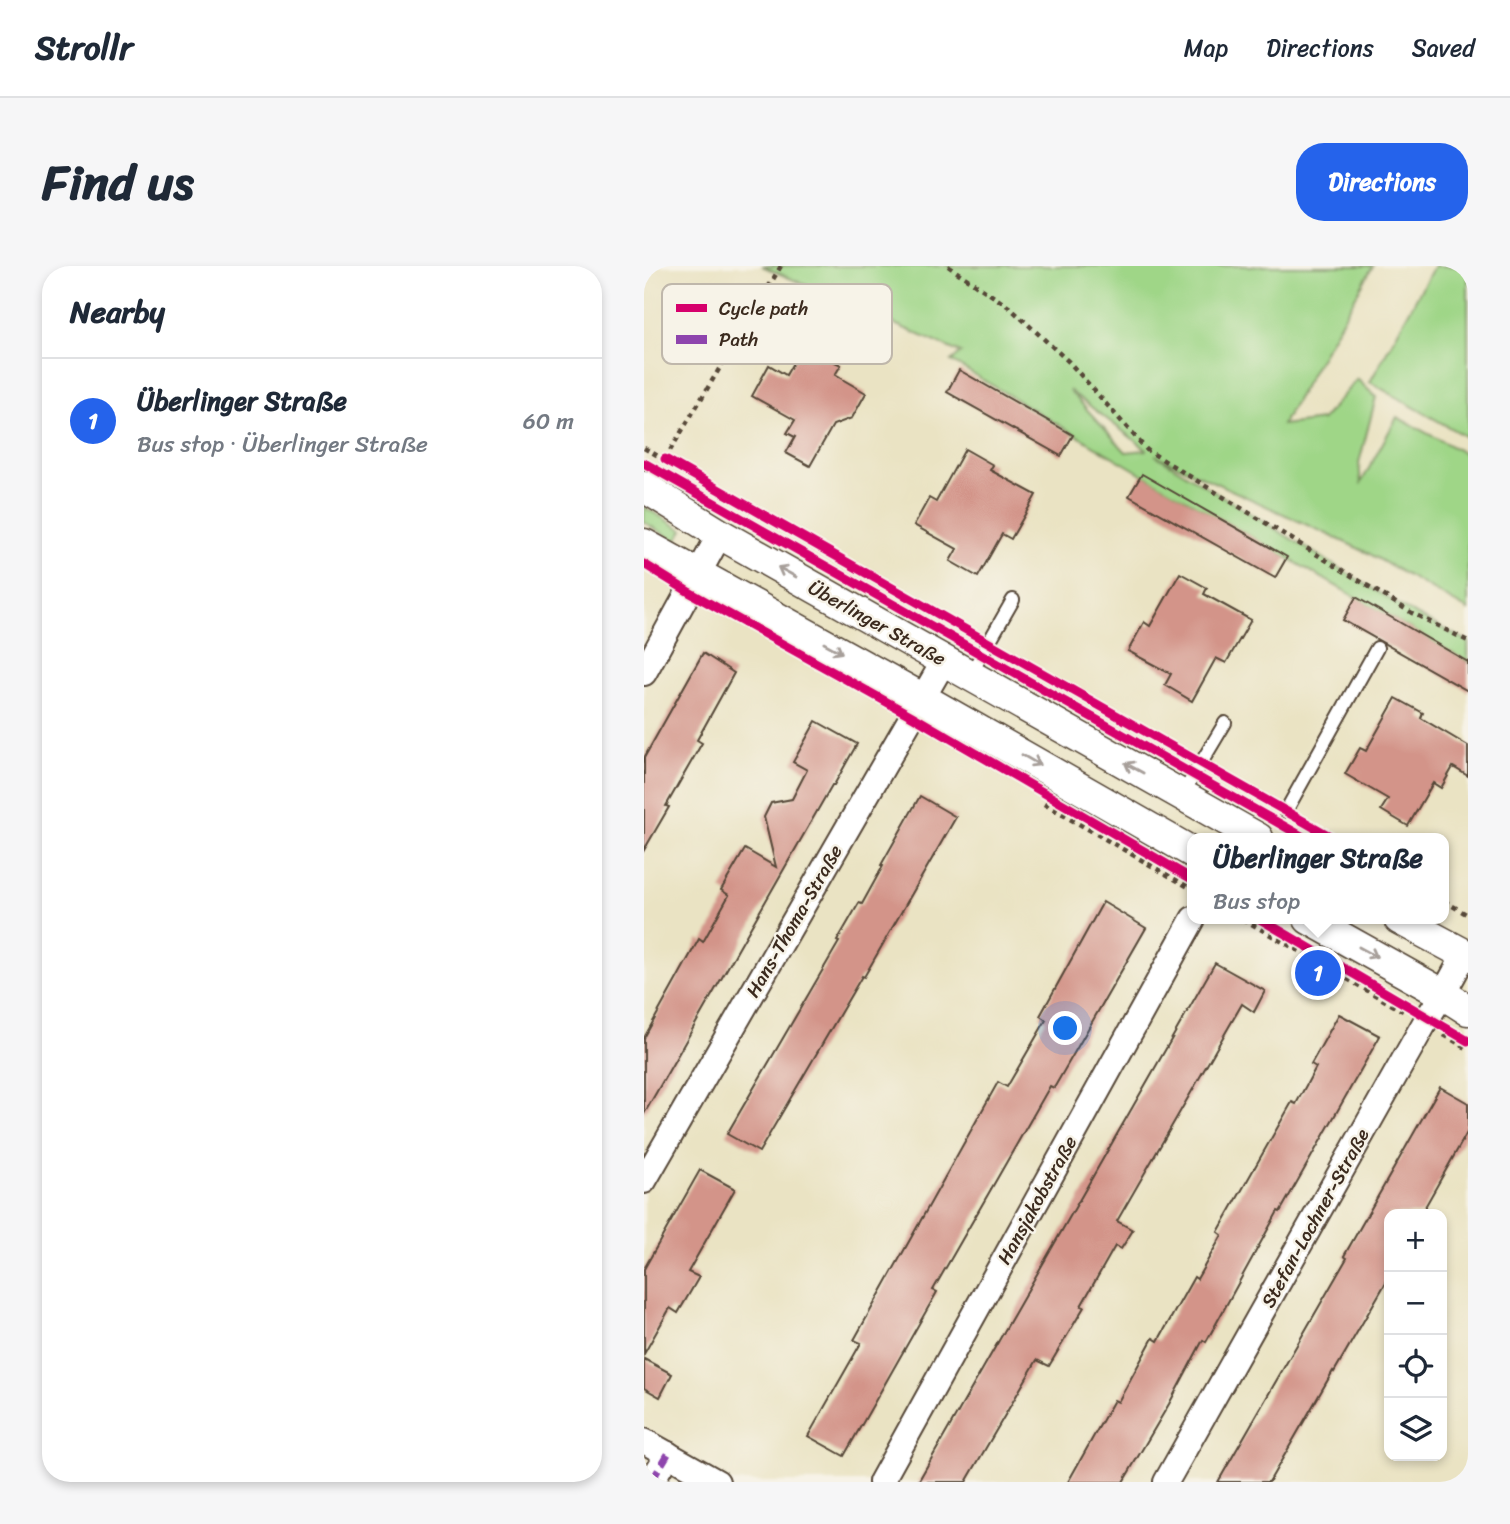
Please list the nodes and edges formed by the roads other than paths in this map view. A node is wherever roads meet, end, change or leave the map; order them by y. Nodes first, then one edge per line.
1 (644, 487) edge
2 (720, 534) junction
3 (644, 544) edge
4 (698, 573) junction
5 (1013, 600) dead end
6 (1377, 649) dead end
7 (944, 661) junction
8 (644, 673) edge
9 (970, 675) junction
10 (922, 698) junction
11 (1225, 723) dead end
12 (1182, 795) junction
13 (1286, 811) dead end
14 (1244, 833) edge
15 (1187, 849) edge
16 (1191, 924) edge
17 (1316, 924) edge
18 (1408, 924) edge
19 (1466, 955) edge
20 (1468, 1010) edge
21 (1432, 1011) junction
22 (644, 1181) edge
23 (644, 1441) edge
24 (668, 1454) junction
25 (651, 1482) edge
26 (717, 1482) edge
27 (881, 1482) edge
28 (1166, 1482) edge

1 - 2 street, Überlinger Straße
2 - 4 street
7 -> 2 street, Überlinger Straße
3 - 4 street
4 - 8 street
4 -> 10 street
5 - 9 lane
6 - 13 lane
7 - 9 street, Überlinger Straße
7 - 10 street, Hans-Thoma-Straße
12 -> 9 street, Überlinger Straße
10 -> 15 street
10 - 22 street, Hans-Thoma-Straße
11 - 12 lane
12 - 14 street, Überlinger Straße
16 - 27 street, Hansjakobstraße
17 -> 21 street
18 - 19 street
19 - 21 street, Stefan-Lochner-Straße
20 - 21 street
21 - 28 street, Stefan-Lochner-Straße
23 - 24 street
24 - 25 street
24 - 26 street

